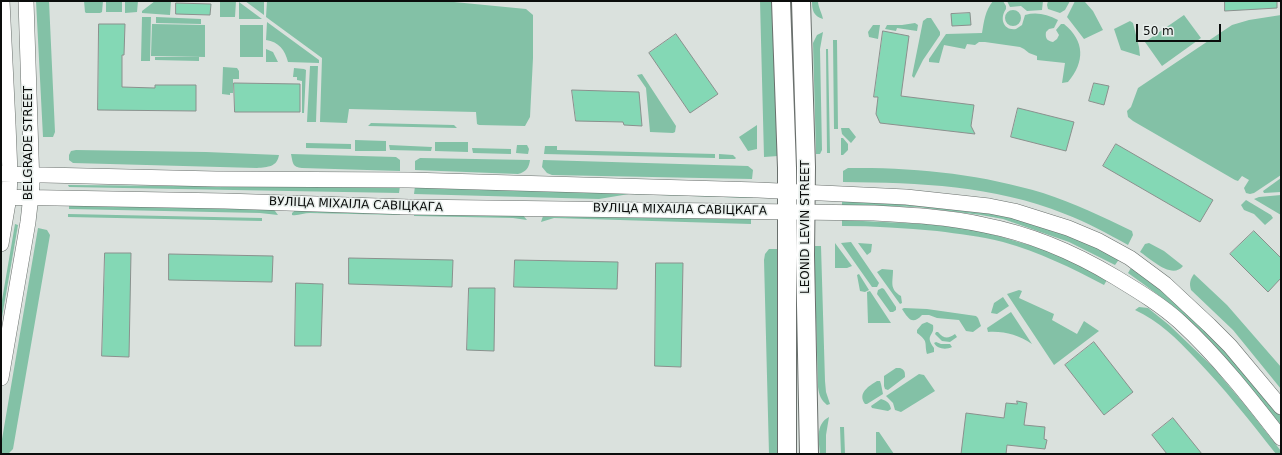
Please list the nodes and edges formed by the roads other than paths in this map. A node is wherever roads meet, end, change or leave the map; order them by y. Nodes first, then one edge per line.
1 (2, 1) edge
2 (26, 1) edge
3 (781, 1) edge
4 (801, 1) edge
5 (5, 174) edge
6 (32, 175) junction
7 (787, 191) junction
8 (806, 192) junction
9 (5, 197) edge
10 (31, 197) junction
11 (787, 212) junction
12 (805, 212) junction
13 (1, 244) edge
14 (1, 378) edge
15 (1281, 407) edge
16 (1281, 438) edge
17 (787, 454) edge
18 (809, 454) edge

1 - 5 street, BELGRADE STREET
2 - 6 street, BELGRADE STREET
3 - 7 main road, LEONID LEVIN STREET
4 - 8 main road, LEONID LEVIN STREET
5 - 6 street, ВУЛІЦА МІХАІЛА САВІЦКАГА
5 - 9 street, BELGRADE STREET
6 - 7 street, ВУЛІЦА МІХАІЛА САВІЦКАГА
6 - 10 street, BELGRADE STREET
7 - 8 street, ВУЛІЦА МІХАІЛА САВІЦКАГА
7 - 11 main road, LEONID LEVIN STREET
8 - 12 main road, LEONID LEVIN STREET
8 - 15 street, ВУЛІЦА МІХАІЛА САВІЦКАГА
9 - 10 street, ВУЛІЦА МІХАІЛА САВІЦКАГА
9 - 13 street, BELGRADE STREET
10 - 11 street, ВУЛІЦА МІХАІЛА САВІЦКАГА
10 - 14 street, BELGRADE STREET
11 - 12 street, ВУЛІЦА МІХАІЛА САВІЦКАГА
11 - 17 main road, LEONID LEVIN STREET
12 - 16 street, ВУЛІЦА МІХАІЛА САВІЦКАГА
12 - 18 main road, LEONID LEVIN STREET

